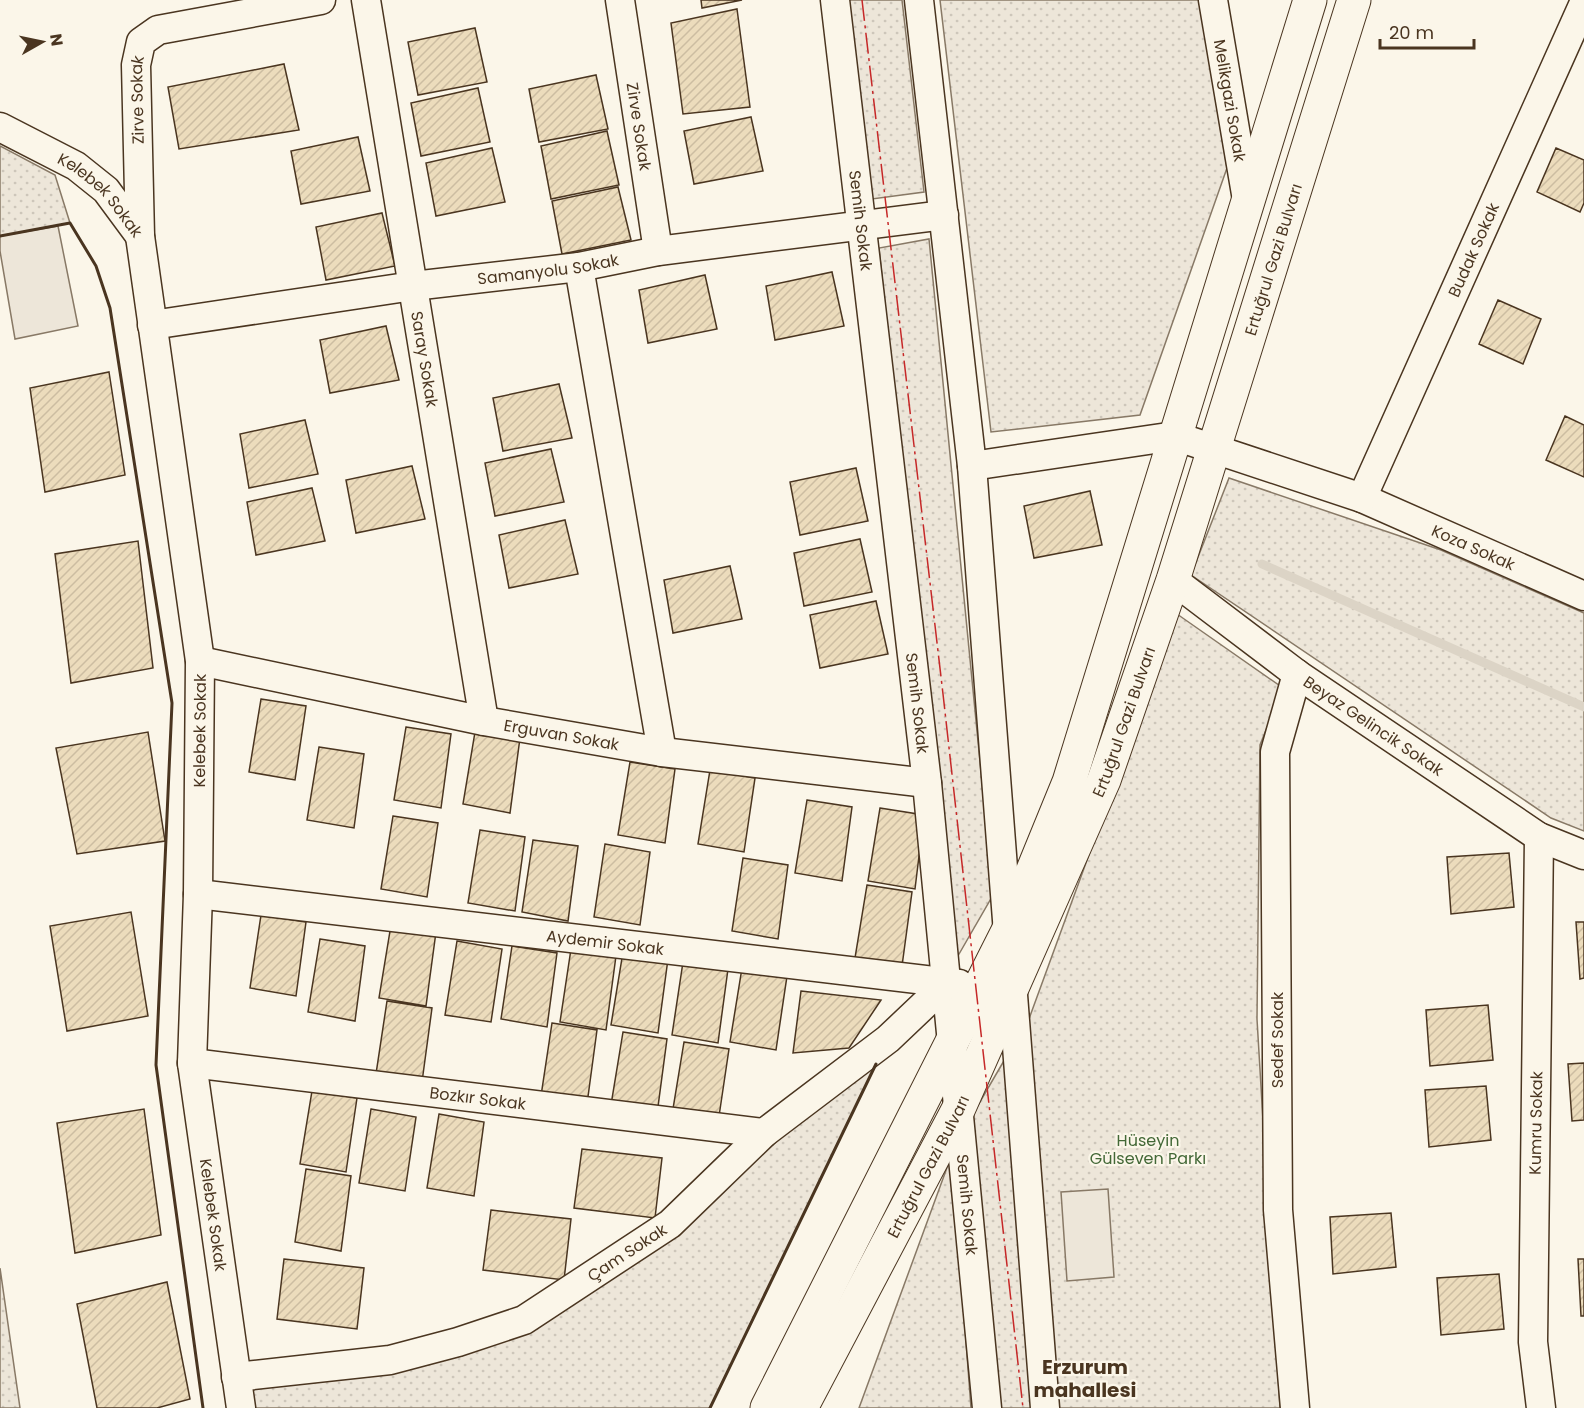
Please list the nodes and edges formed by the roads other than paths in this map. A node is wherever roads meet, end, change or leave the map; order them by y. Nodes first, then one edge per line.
1 (321, 0) edge
2 (366, 0) edge
3 (620, 0) edge
4 (835, 0) edge
5 (920, 0) edge
6 (1213, 0) edge
7 (1310, 0) edge
8 (1354, 0) edge
9 (1584, 3) edge
10 (0, 127) edge
11 (1247, 200) junction
12 (944, 215) junction
13 (861, 227) junction
14 (140, 236) junction
15 (658, 251) junction
16 (579, 267) junction
17 (413, 286) junction
18 (153, 325) junction
19 (1175, 436) junction
20 (1215, 448) junction
21 (972, 466) junction
22 (1362, 498) junction
23 (1173, 580) junction
24 (1582, 589) edge
25 (200, 661) junction
26 (1297, 674) junction
27 (484, 720) junction
28 (662, 752) junction
29 (927, 783) junction
30 (1539, 837) junction
31 (1584, 855) edge
32 (198, 894) junction
33 (1008, 931) junction
34 (946, 984) junction
35 (997, 986) junction
36 (952, 1044) junction
37 (192, 1063) junction
38 (958, 1110) junction
39 (764, 1133) junction
40 (236, 1377) junction
41 (241, 1408) edge
42 (766, 1408) edge
43 (801, 1408) edge
44 (987, 1408) edge
45 (1045, 1408) edge
46 (1295, 1408) edge
47 (1541, 1408) edge

1 - 14 street, Zirve Sokak
2 - 17 street, Saray Sokak
3 - 15 street, Zirve Sokak
4 - 13 street, Semih Sokak
5 - 12 street
6 - 11 street, Melikgazi Sokak
7 - 11 main road, Ertuğrul Gazi Bulvarı
8 - 20 main road, Ertuğrul Gazi Bulvarı
9 - 22 street, Budak Sokak
10 - 14 street, Kelebek Sokak
11 - 19 main road, Ertuğrul Gazi Bulvarı
12 - 13 street, Samanyolu Sokak
12 - 21 street
13 - 15 street, Samanyolu Sokak
13 - 29 street, Semih Sokak
14 - 18 street, Kelebek Sokak
15 - 16 street, Samanyolu Sokak
16 - 17 street, Samanyolu Sokak
16 - 28 street
17 - 18 street, Samanyolu Sokak
17 - 27 street, Saray Sokak
18 - 25 street, Kelebek Sokak
19 - 20 street, Koza Sokak
19 - 21 street
19 - 33 main road, Ertuğrul Gazi Bulvarı
20 - 22 street, Koza Sokak
20 - 23 main road, Ertuğrul Gazi Bulvarı
21 - 33 street
22 - 24 street, Koza Sokak
23 - 26 street, Beyaz Gelincik Sokak
23 - 35 main road, Ertuğrul Gazi Bulvarı
25 - 27 street, Erguvan Sokak
25 - 32 street, Kelebek Sokak
26 - 30 street, Beyaz Gelincik Sokak
26 - 46 street, Sedef Sokak
27 - 28 street, Erguvan Sokak
28 - 29 street, Erguvan Sokak
29 - 34 street, Semih Sokak
30 - 31 street, Beyaz Gelincik Sokak
30 - 47 street, Kumru Sokak
32 - 34 street, Aydemir Sokak
32 - 37 street, Kelebek Sokak
33 - 35 main road, Ertuğrul Gazi Bulvarı
34 - 35 street, Aydemir Sokak
34 - 36 street, Semih Sokak
34 - 39 street, Çam Sokak
35 - 36 main road, Ertuğrul Gazi Bulvarı
35 - 38 main road, Ertuğrul Gazi Bulvarı
35 - 45 street
36 - 38 street, Semih Sokak
36 - 42 main road, Ertuğrul Gazi Bulvarı
37 - 39 street, Bozkır Sokak
37 - 40 street, Kelebek Sokak
38 - 43 main road, Ertuğrul Gazi Bulvarı
38 - 44 street, Semih Sokak
39 - 40 street, Çam Sokak
40 - 41 street, Kelebek Sokak

